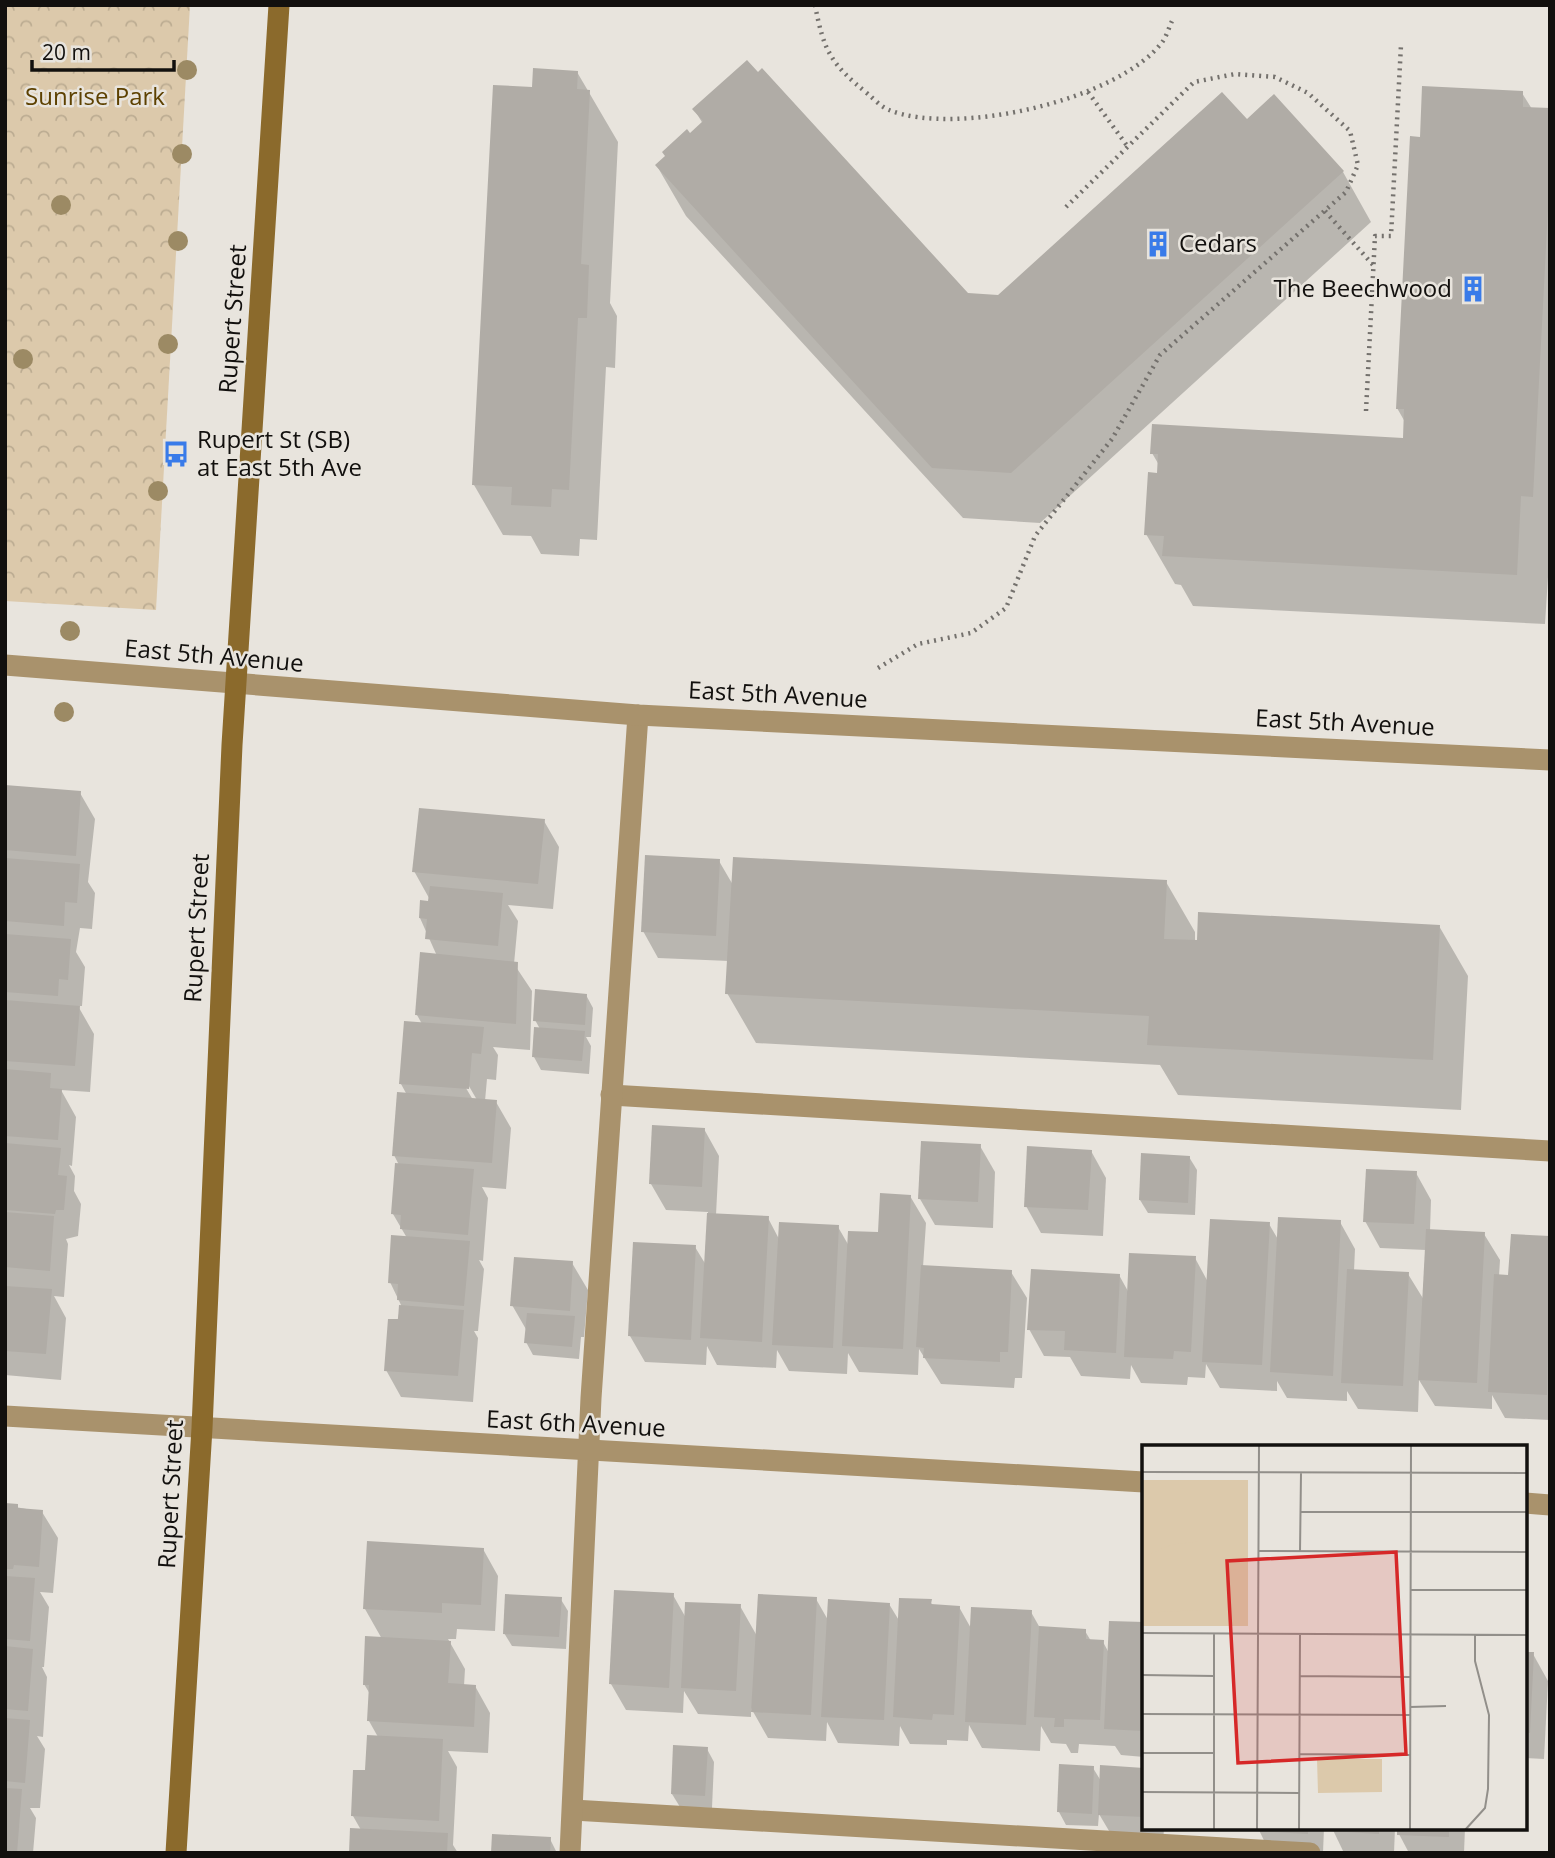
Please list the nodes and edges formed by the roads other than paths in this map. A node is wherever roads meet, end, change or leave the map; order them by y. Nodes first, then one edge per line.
1 (279, 5) edge
2 (5, 666) edge
3 (236, 685) junction
4 (638, 715) junction
5 (1550, 760) edge
6 (611, 1095) junction
7 (1550, 1151) edge
8 (5, 1416) edge
9 (202, 1428) junction
10 (590, 1451) junction
11 (1142, 1482) edge
12 (1527, 1503) edge
13 (1550, 1505) edge
14 (573, 1810) junction
15 (176, 1853) edge
16 (570, 1853) edge
17 (1310, 1853) edge

1 - 3 main road, Rupert Street
2 - 3 street, East 5th Avenue
3 - 4 street, East 5th Avenue
3 - 9 main road, Rupert Street
4 - 5 street, East 5th Avenue
4 - 6 street
6 - 7 street
6 - 10 street
8 - 9 street, East 6th Avenue
9 - 10 street, East 6th Avenue
9 - 15 main road, Rupert Street
10 - 11 street, East 6th Avenue
10 - 14 street
12 - 13 street
14 - 16 street
14 - 17 street

